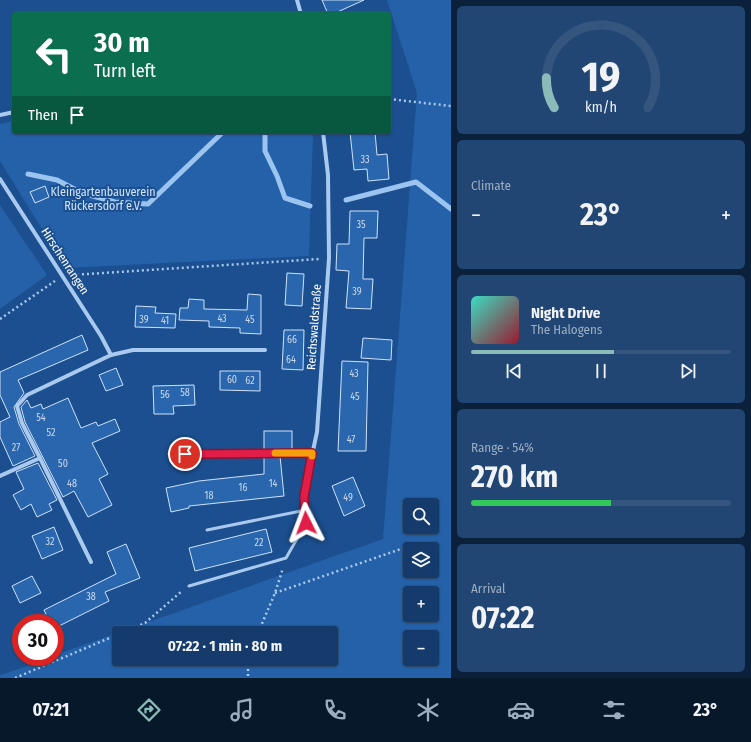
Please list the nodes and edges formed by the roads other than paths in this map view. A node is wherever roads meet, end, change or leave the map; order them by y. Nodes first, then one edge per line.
1 (297, 0) edge
2 (300, 12) edge
3 (12, 112) edge
4 (0, 115) edge
5 (323, 134) edge
6 (0, 179) edge
7 (264, 350) dead end
8 (111, 355) junction
9 (312, 453) junction
10 (169, 454) dead end
11 (40, 458) junction
12 (0, 476) edge
13 (306, 510) junction
14 (306, 523) joint
15 (207, 530) dead end
16 (91, 562) dead end
17 (189, 586) road end

1 - 2 street
3 - 4 street
5 - 9 street, Reichswaldstraße
6 - 8 street, Hirschenrangen
7 - 8 street
8 - 11 street
9 - 10 lane
9 - 13 street, Reichswaldstraße
11 - 12 street
11 - 16 street
13 - 14 street, Reichswaldstraße
13 - 15 lane
14 - 17 lane

